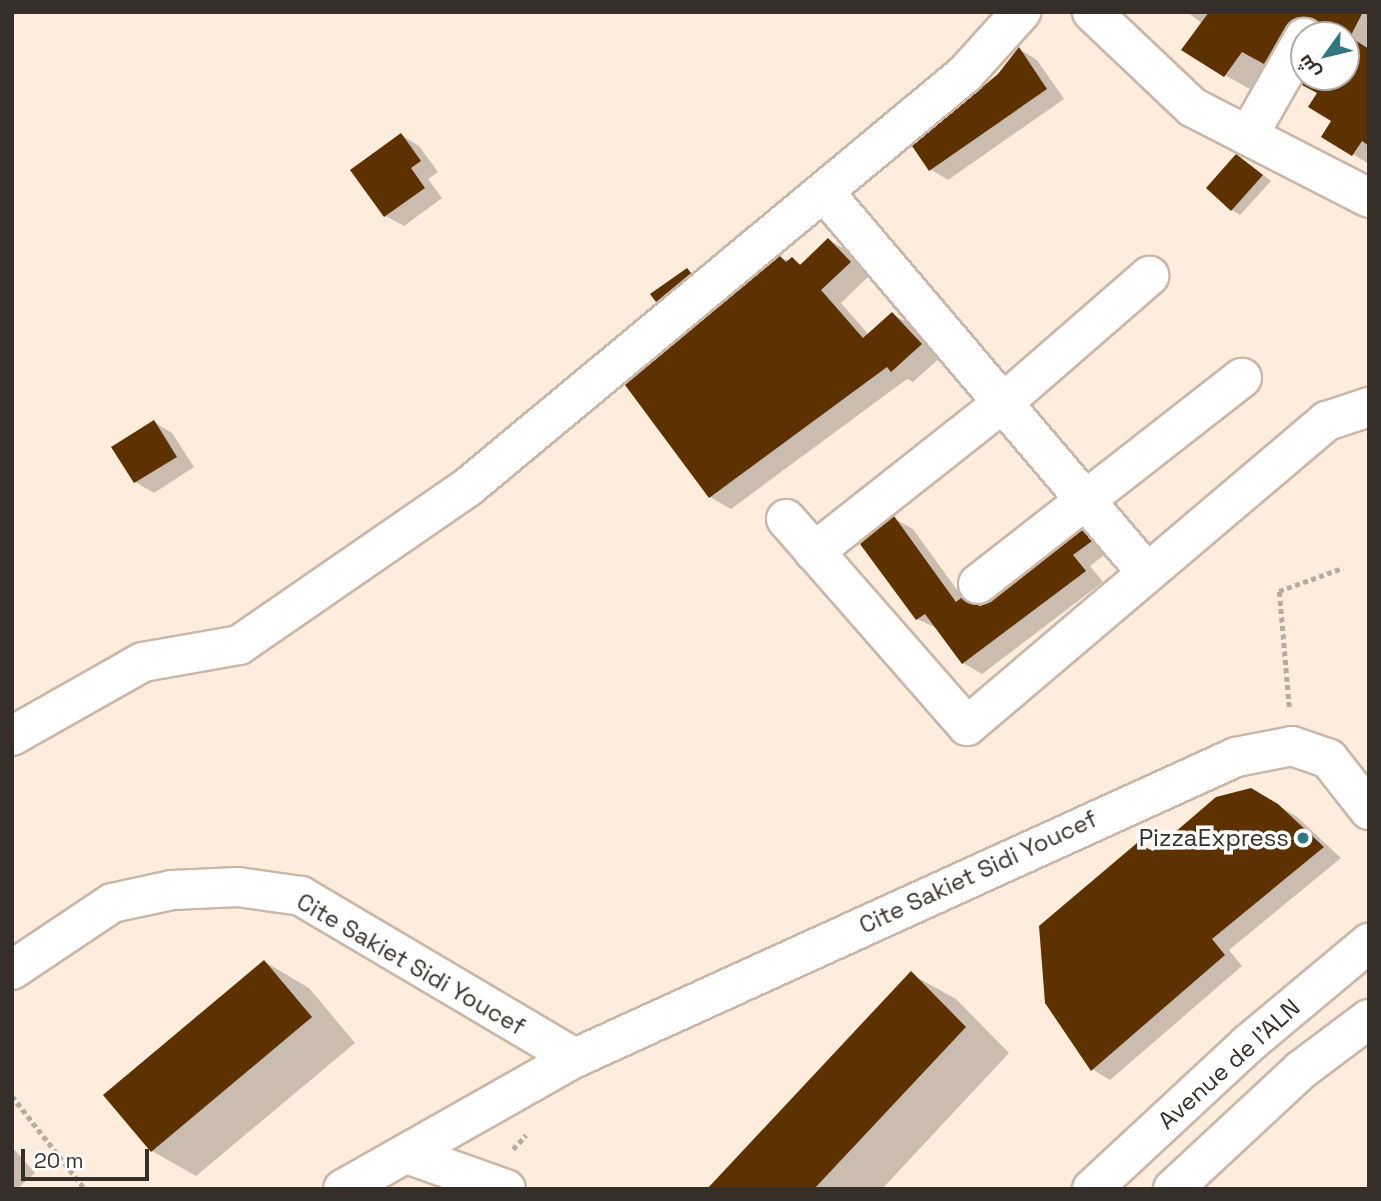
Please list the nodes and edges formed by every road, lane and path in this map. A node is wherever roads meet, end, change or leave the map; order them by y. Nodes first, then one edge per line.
1 (1021, 12) edge
2 (1092, 12) edge
3 (1290, 62) edge
4 (1248, 136) junction
5 (824, 192) junction
6 (1369, 198) edge
7 (1149, 276) dead end
8 (1242, 378) dead end
9 (1003, 403) junction
10 (1369, 407) edge
11 (1086, 501) junction
12 (786, 519) dead end
13 (814, 552) junction
14 (1343, 568) dead end
15 (1147, 573) junction
16 (978, 584) dead end
17 (12, 736) edge
18 (1292, 746) junction
19 (1329, 759) junction
20 (1369, 777) edge
21 (1369, 810) edge
22 (1369, 943) edge
23 (12, 970) edge
24 (1369, 1019) edge
25 (575, 1058) junction
26 (12, 1096) edge
27 (407, 1154) junction
28 (85, 1189) edge
29 (342, 1189) edge
30 (506, 1189) edge
31 (1092, 1189) edge
32 (1173, 1189) edge

1 - 5 street
2 - 4 street
3 - 4 street
4 - 6 street
5 - 9 street
5 - 17 street
7 - 9 street
8 - 11 street
9 - 11 street
9 - 13 street
10 - 15 street
11 - 15 street
11 - 16 street
12 - 13 street
13 - 15 street
14 - 18 path
18 - 19 street
18 - 25 street, Cite Sakiet Sidi Youcef
19 - 20 street
19 - 21 street
22 - 31 street, Avenue de l'ALN
23 - 25 street, Cite Sakiet Sidi Youcef
24 - 32 street
25 - 27 street, Cite Sakiet Sidi Youcef
26 - 28 path
27 - 29 street, Cite Sakiet Sidi Youcef
27 - 30 street

